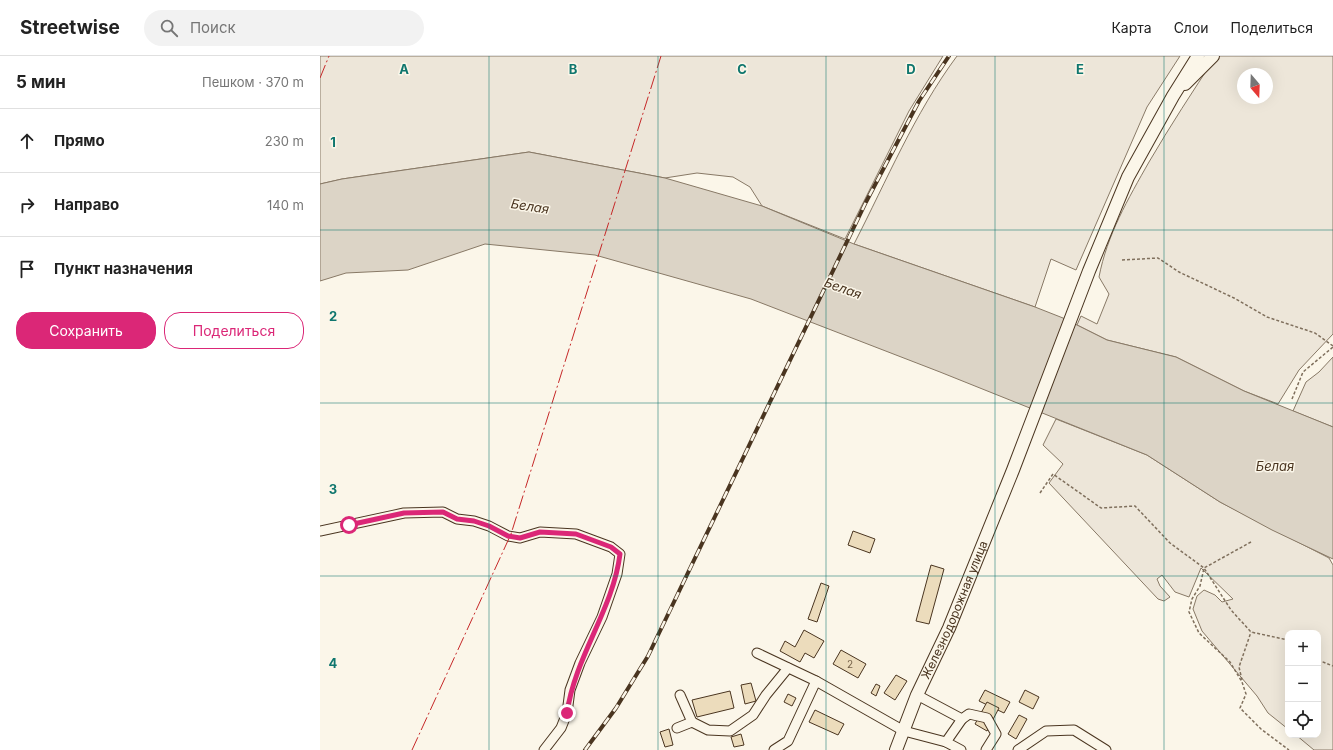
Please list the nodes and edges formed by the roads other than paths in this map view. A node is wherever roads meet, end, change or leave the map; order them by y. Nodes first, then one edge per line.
1 (1198, 56) edge
2 (1213, 56) edge
3 (1173, 96) junction
4 (320, 531) edge
5 (757, 653) dead end
6 (788, 668) junction
7 (816, 681) junction
8 (917, 694) junction
9 (680, 695) dead end
10 (962, 719) junction
11 (692, 722) junction
12 (677, 728) dead end
13 (904, 731) junction
14 (946, 742) junction
15 (544, 750) edge
16 (774, 750) edge
17 (896, 750) edge
18 (961, 750) edge
19 (986, 750) edge
20 (1018, 750) edge
21 (1106, 750) edge

1 - 3 main road
2 - 3 main road
3 - 8 main road, Железнодорожная улица
4 - 15 street
5 - 6 street
6 - 7 street
6 - 11 street
7 - 13 street
7 - 16 street
8 - 10 street
8 - 13 main road, Железнодорожная улица
9 - 11 street
10 - 14 street
10 - 19 street
11 - 12 street
13 - 14 street
13 - 17 main road, Железнодорожная улица
14 - 18 street
20 - 21 street

